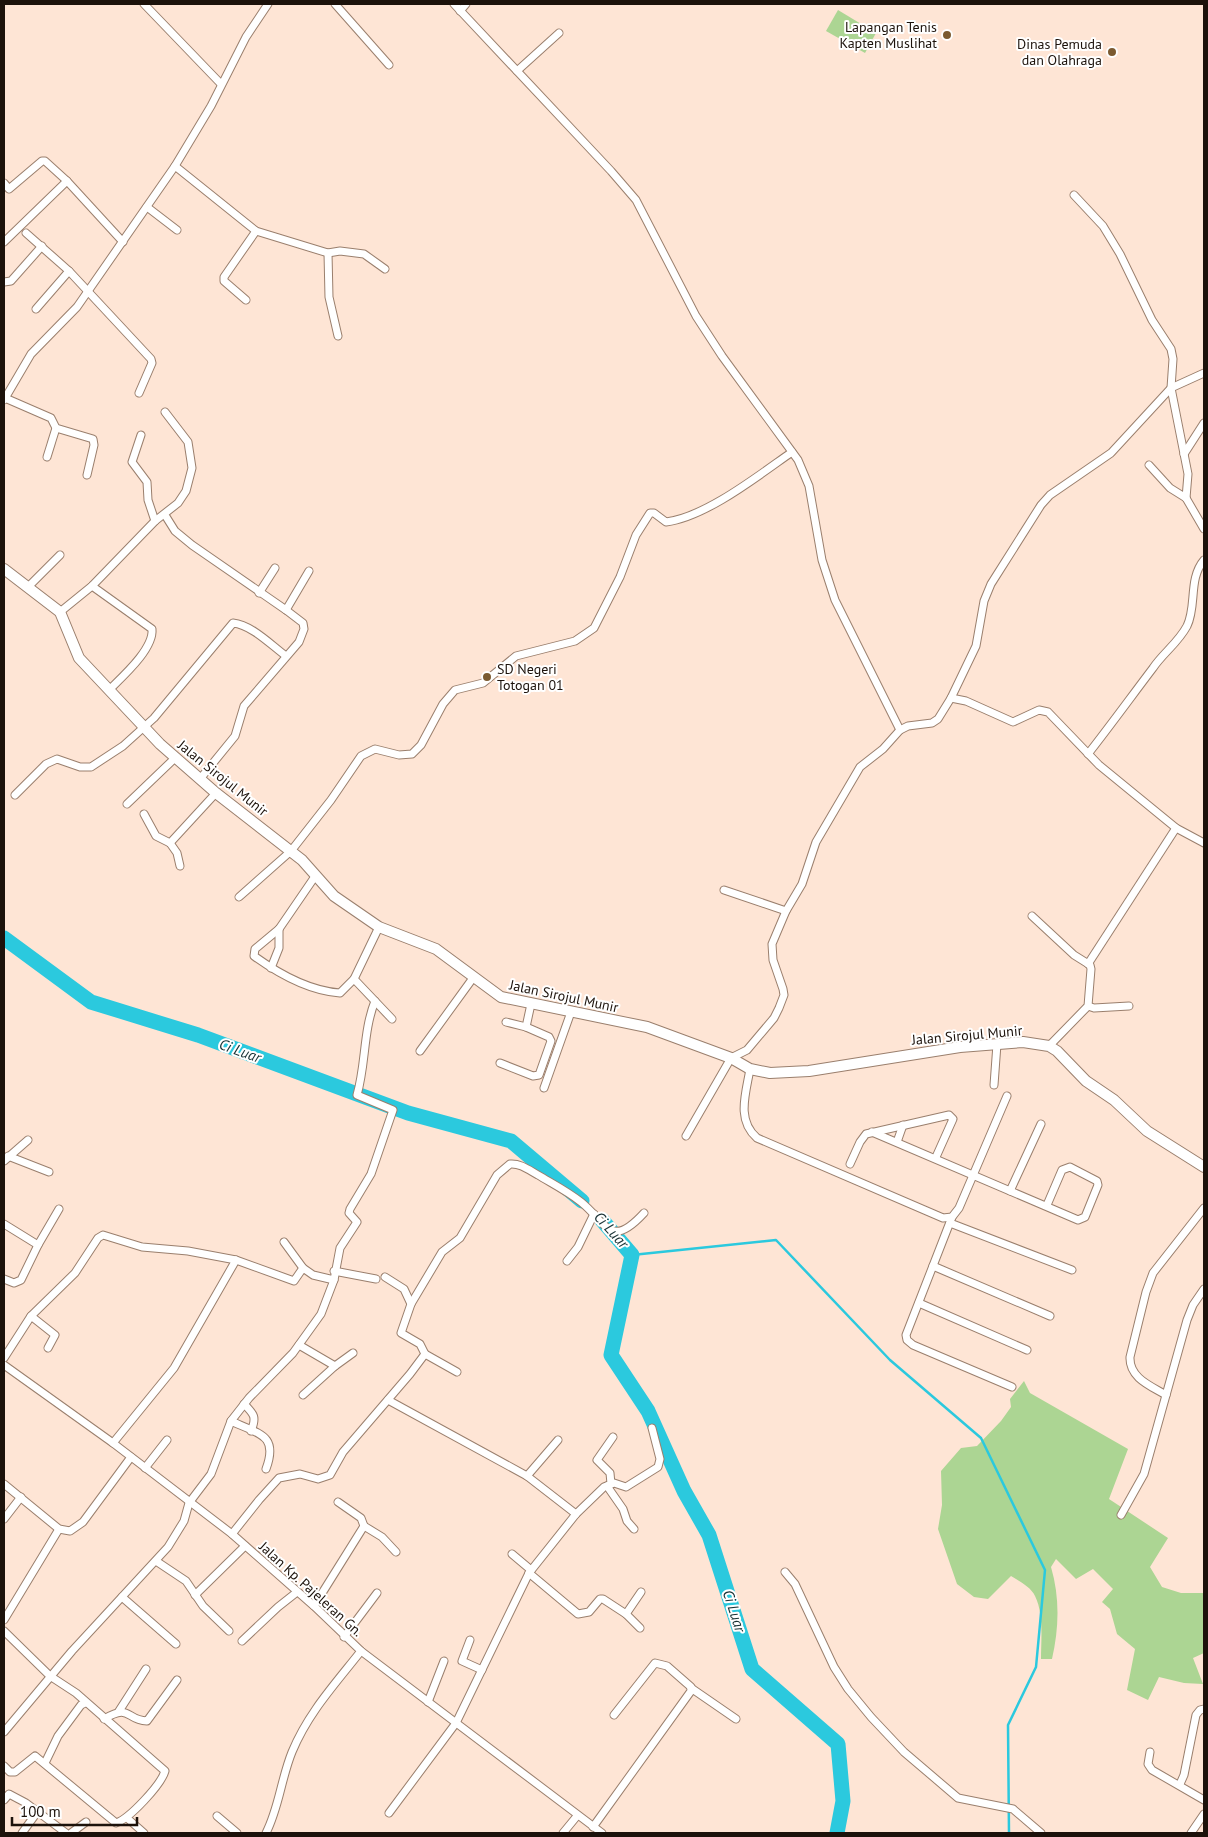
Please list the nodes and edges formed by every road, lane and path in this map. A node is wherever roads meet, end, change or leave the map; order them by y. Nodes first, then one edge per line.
1 (144, 4) edge
2 (268, 4) edge
3 (335, 4) edge
4 (454, 4) edge
5 (466, 4) edge
6 (460, 11) junction
7 (559, 33) dead end
8 (389, 65) dead end
9 (517, 71) junction
10 (221, 84) junction
11 (175, 166) junction
12 (67, 181) junction
13 (5, 189) edge
14 (1074, 196) dead end
15 (147, 207) junction
16 (177, 230) dead end
17 (256, 231) junction
18 (26, 233) dead end
19 (4, 242) edge
20 (123, 242) junction
21 (42, 246) junction
22 (328, 253) junction
23 (385, 269) dead end
24 (69, 271) junction
25 (4, 282) edge
26 (87, 292) junction
27 (246, 300) dead end
28 (36, 309) dead end
29 (338, 336) dead end
30 (1204, 373) edge
31 (1171, 388) junction
32 (138, 393) dead end
33 (4, 399) edge
34 (165, 412) dead end
35 (1204, 423) edge
36 (56, 428) junction
37 (141, 435) dead end
38 (792, 452) junction
39 (1184, 454) junction
40 (47, 457) dead end
41 (1149, 465) dead end
42 (87, 475) dead end
43 (1186, 498) junction
44 (165, 515) junction
45 (155, 521) junction
46 (1204, 529) edge
47 (60, 554) dead end
48 (1204, 560) edge
49 (275, 568) dead end
50 (4, 569) edge
51 (309, 571) dead end
52 (92, 586) junction
53 (28, 587) junction
54 (259, 593) junction
55 (286, 610) junction
56 (60, 612) junction
57 (286, 656) junction
58 (108, 690) junction
59 (951, 698) junction
60 (144, 727) junction
61 (900, 730) junction
62 (1088, 754) junction
63 (175, 758) junction
64 (200, 779) junction
65 (216, 793) junction
66 (15, 795) dead end
67 (127, 804) dead end
68 (144, 814) dead end
69 (1176, 828) junction
70 (170, 843) junction
71 (1204, 843) edge
72 (292, 850) junction
73 (180, 866) dead end
74 (316, 875) junction
75 (724, 890) dead end
76 (239, 897) dead end
77 (786, 911) junction
78 (1032, 916) dead end
79 (379, 927) junction
80 (279, 929) junction
81 (1088, 964) junction
82 (271, 968) junction
83 (473, 978) junction
84 (354, 979) junction
85 (374, 1001) junction
86 (530, 1004) junction
87 (1088, 1006) junction
88 (1129, 1006) dead end
89 (571, 1012) junction
90 (392, 1019) dead end
91 (506, 1022) dead end
92 (526, 1027) junction
93 (997, 1044) junction
94 (1049, 1046) junction
95 (420, 1051) dead end
96 (731, 1058) junction
97 (500, 1063) dead end
98 (750, 1069) junction
99 (994, 1085) dead end
100 (544, 1088) dead end
101 (1007, 1096) dead end
102 (1041, 1124) dead end
103 (903, 1125) junction
104 (872, 1132) junction
105 (686, 1136) dead end
106 (28, 1140) dead end
107 (897, 1142) junction
108 (936, 1157) junction
109 (6, 1159) edge
110 (850, 1164) dead end
111 (1204, 1167) edge
112 (48, 1172) dead end
113 (974, 1174) junction
114 (1010, 1191) junction
115 (1047, 1205) junction
116 (1204, 1208) edge
117 (59, 1209) dead end
118 (644, 1213) dead end
119 (594, 1214) junction
120 (951, 1220) junction
121 (4, 1224) edge
122 (284, 1242) dead end
123 (38, 1245) junction
124 (236, 1260) junction
125 (567, 1260) dead end
126 (933, 1266) junction
127 (304, 1268) junction
128 (1072, 1270) dead end
129 (334, 1271) junction
130 (385, 1277) dead end
131 (4, 1279) edge
132 (334, 1280) junction
133 (376, 1280) dead end
134 (1204, 1289) edge
135 (919, 1303) junction
136 (411, 1304) junction
137 (31, 1316) junction
138 (1050, 1316) dead end
139 (300, 1346) junction
140 (48, 1348) dead end
141 (1027, 1350) dead end
142 (353, 1353) dead end
143 (425, 1354) junction
144 (4, 1358) edge
145 (4, 1364) edge
146 (335, 1366) junction
147 (457, 1372) dead end
148 (1012, 1387) dead end
149 (302, 1395) dead end
150 (1166, 1395) junction
151 (388, 1400) junction
152 (244, 1404) junction
153 (231, 1421) junction
154 (652, 1428) dead end
155 (251, 1431) junction
156 (613, 1437) dead end
157 (167, 1440) dead end
158 (558, 1440) dead end
159 (113, 1443) junction
160 (131, 1457) junction
161 (145, 1468) junction
162 (266, 1469) dead end
163 (527, 1476) junction
164 (4, 1484) edge
165 (609, 1484) junction
166 (22, 1496) junction
167 (189, 1502) junction
168 (338, 1502) dead end
169 (576, 1514) junction
170 (1121, 1515) dead end
171 (4, 1520) edge
172 (364, 1526) junction
173 (59, 1529) junction
174 (634, 1529) dead end
175 (232, 1534) junction
176 (245, 1546) junction
177 (396, 1552) dead end
178 (512, 1554) dead end
179 (156, 1561) junction
180 (530, 1572) junction
181 (785, 1572) dead end
182 (297, 1592) junction
183 (641, 1592) dead end
184 (377, 1593) dead end
185 (195, 1595) junction
186 (122, 1597) junction
187 (314, 1606) junction
188 (626, 1614) junction
189 (4, 1620) edge
190 (640, 1628) dead end
191 (4, 1630) edge
192 (229, 1631) dead end
193 (344, 1637) junction
194 (470, 1640) dead end
195 (242, 1641) dead end
196 (176, 1644) dead end
197 (361, 1652) junction
198 (444, 1661) dead end
199 (146, 1669) dead end
200 (482, 1670) junction
201 (50, 1676) junction
202 (176, 1680) dead end
203 (691, 1688) junction
204 (428, 1702) junction
205 (86, 1703) junction
206 (1204, 1709) edge
207 (119, 1711) junction
208 (614, 1715) dead end
209 (104, 1719) junction
210 (736, 1719) dead end
211 (456, 1723) junction
212 (4, 1732) edge
213 (1150, 1752) dead end
214 (45, 1763) junction
215 (4, 1766) edge
216 (1180, 1784) junction
217 (4, 1800) edge
218 (1204, 1800) edge
219 (38, 1811) junction
220 (389, 1812) dead end
221 (1204, 1814) edge
222 (217, 1816) dead end
223 (576, 1816) junction
224 (127, 1818) junction
225 (86, 1822) dead end
226 (593, 1827) junction
227 (22, 1833) edge
228 (66, 1833) edge
229 (71, 1833) edge
230 (144, 1833) edge
231 (237, 1833) edge
232 (266, 1833) edge
233 (563, 1833) edge
234 (602, 1833) edge
235 (1041, 1833) edge
236 (1191, 1833) edge

1 - 10 street
2 - 10 street
3 - 8 street
4 - 6 street
5 - 6 street
6 - 9 street
7 - 9 street
9 - 38 street
10 - 11 street
11 - 15 street
11 - 17 street
12 - 13 street
12 - 19 street
12 - 20 street
14 - 31 street
15 - 16 street
15 - 20 street
17 - 22 street
17 - 27 street
18 - 21 street
20 - 26 street
21 - 24 street
21 - 25 street
22 - 23 street
22 - 29 street
24 - 26 street
24 - 28 street
26 - 32 street
26 - 33 street
30 - 31 street
31 - 39 street
31 - 59 street
33 - 36 street
34 - 44 street
35 - 39 street
36 - 40 street
36 - 42 street
37 - 45 street
38 - 61 street
38 - 72 street
39 - 43 street
41 - 43 street
43 - 46 street
44 - 45 street
44 - 54 street
45 - 52 street
47 - 53 street
48 - 62 street
49 - 54 street
50 - 53 street, Jalan Sirojul Munir
51 - 55 street
52 - 56 street
52 - 58 street
53 - 56 street, Jalan Sirojul Munir
54 - 55 street
55 - 57 street
56 - 58 street, Jalan Sirojul Munir
57 - 60 street
57 - 64 street
58 - 60 street, Jalan Sirojul Munir
59 - 61 street
59 - 62 street
60 - 63 street, Jalan Sirojul Munir
60 - 66 street
61 - 77 street
62 - 69 street
63 - 64 street, Jalan Sirojul Munir
63 - 67 street
64 - 65 street, Jalan Sirojul Munir
65 - 70 street
65 - 72 street, Jalan Sirojul Munir
68 - 70 street
69 - 71 street
69 - 81 street
70 - 73 street
72 - 74 street, Jalan Sirojul Munir
72 - 76 street
74 - 79 street, Jalan Sirojul Munir
74 - 80 street
75 - 77 street
77 - 96 street
78 - 81 street
79 - 83 street, Jalan Sirojul Munir
79 - 84 street
80 - 82 street
80 - 82 street
81 - 87 street
82 - 84 street
83 - 86 street, Jalan Sirojul Munir
83 - 95 street
84 - 85 street
85 - 90 street
85 - 129 street
86 - 89 street, Jalan Sirojul Munir
86 - 92 street
87 - 88 street
87 - 94 street
89 - 96 street, Jalan Sirojul Munir
89 - 100 street
91 - 92 street
92 - 97 street
93 - 94 street, Jalan Sirojul Munir
93 - 98 street, Jalan Sirojul Munir
93 - 99 street
94 - 111 street
96 - 98 street, Jalan Sirojul Munir
96 - 105 street
98 - 120 street
101 - 113 street
102 - 114 street
103 - 104 street
103 - 107 street
103 - 108 street
104 - 107 street
104 - 110 street
106 - 109 street
107 - 108 street
108 - 113 street
109 - 112 street
113 - 114 street
113 - 120 street
114 - 115 street
115 - 115 street
116 - 150 street
117 - 123 street
118 - 119 street
119 - 125 street
119 - 136 street
120 - 126 street
120 - 128 street
121 - 123 street
122 - 127 street
123 - 131 street
124 - 127 street
124 - 137 street
124 - 159 street
126 - 135 street
126 - 138 street
127 - 132 street
129 - 132 street
129 - 133 street
130 - 136 street
132 - 139 street
134 - 150 street
135 - 141 street
135 - 148 street
136 - 143 street
137 - 140 street
137 - 144 street
139 - 146 street
139 - 152 street
142 - 146 street
143 - 147 street
143 - 151 street
145 - 159 street, Jalan Kp. Pajeleran Gn.
146 - 149 street
150 - 170 street
151 - 163 street
151 - 175 street
152 - 153 street
152 - 155 street
153 - 155 street
153 - 167 street
154 - 165 street
155 - 162 street
156 - 165 street
157 - 161 street
158 - 163 street
159 - 160 street, Jalan Kp. Pajeleran Gn.
160 - 161 street, Jalan Kp. Pajeleran Gn.
160 - 173 street
161 - 167 street, Jalan Kp. Pajeleran Gn.
163 - 169 street
164 - 166 street
165 - 169 street
165 - 174 street
166 - 171 street
166 - 173 street
167 - 175 street, Jalan Kp. Pajeleran Gn.
167 - 179 street
168 - 172 street
169 - 180 street
172 - 177 street
172 - 187 street
173 - 189 street
175 - 176 street, Jalan Kp. Pajeleran Gn.
176 - 182 street, Jalan Kp. Pajeleran Gn.
176 - 185 street
178 - 180 street
179 - 185 street
179 - 186 street
180 - 188 street
180 - 200 street
181 - 235 street
182 - 187 street, Jalan Kp. Pajeleran Gn.
182 - 195 street
183 - 188 street
184 - 193 street
185 - 192 street
186 - 196 street
186 - 201 street
187 - 193 street, Jalan Kp. Pajeleran Gn.
188 - 190 street
191 - 201 street
193 - 197 street, Jalan Kp. Pajeleran Gn.
194 - 200 street
197 - 204 street, Jalan Kp. Pajeleran Gn.
197 - 232 street
198 - 204 street
199 - 207 street
200 - 211 street
201 - 205 street
201 - 212 street
202 - 207 street
203 - 208 street
203 - 210 street
203 - 226 street
204 - 211 street, Jalan Kp. Pajeleran Gn.
205 - 209 street
205 - 214 street
206 - 216 street
207 - 209 street
209 - 224 street
211 - 220 street
211 - 223 street, Jalan Kp. Pajeleran Gn.
213 - 216 street
214 - 215 street
214 - 224 street
216 - 218 street
217 - 219 street
219 - 227 street
219 - 228 street
221 - 236 street
222 - 231 street
223 - 226 street, Jalan Kp. Pajeleran Gn.
223 - 233 street
224 - 230 street
225 - 229 street
226 - 234 street, Jalan Kp. Pajeleran Gn.

